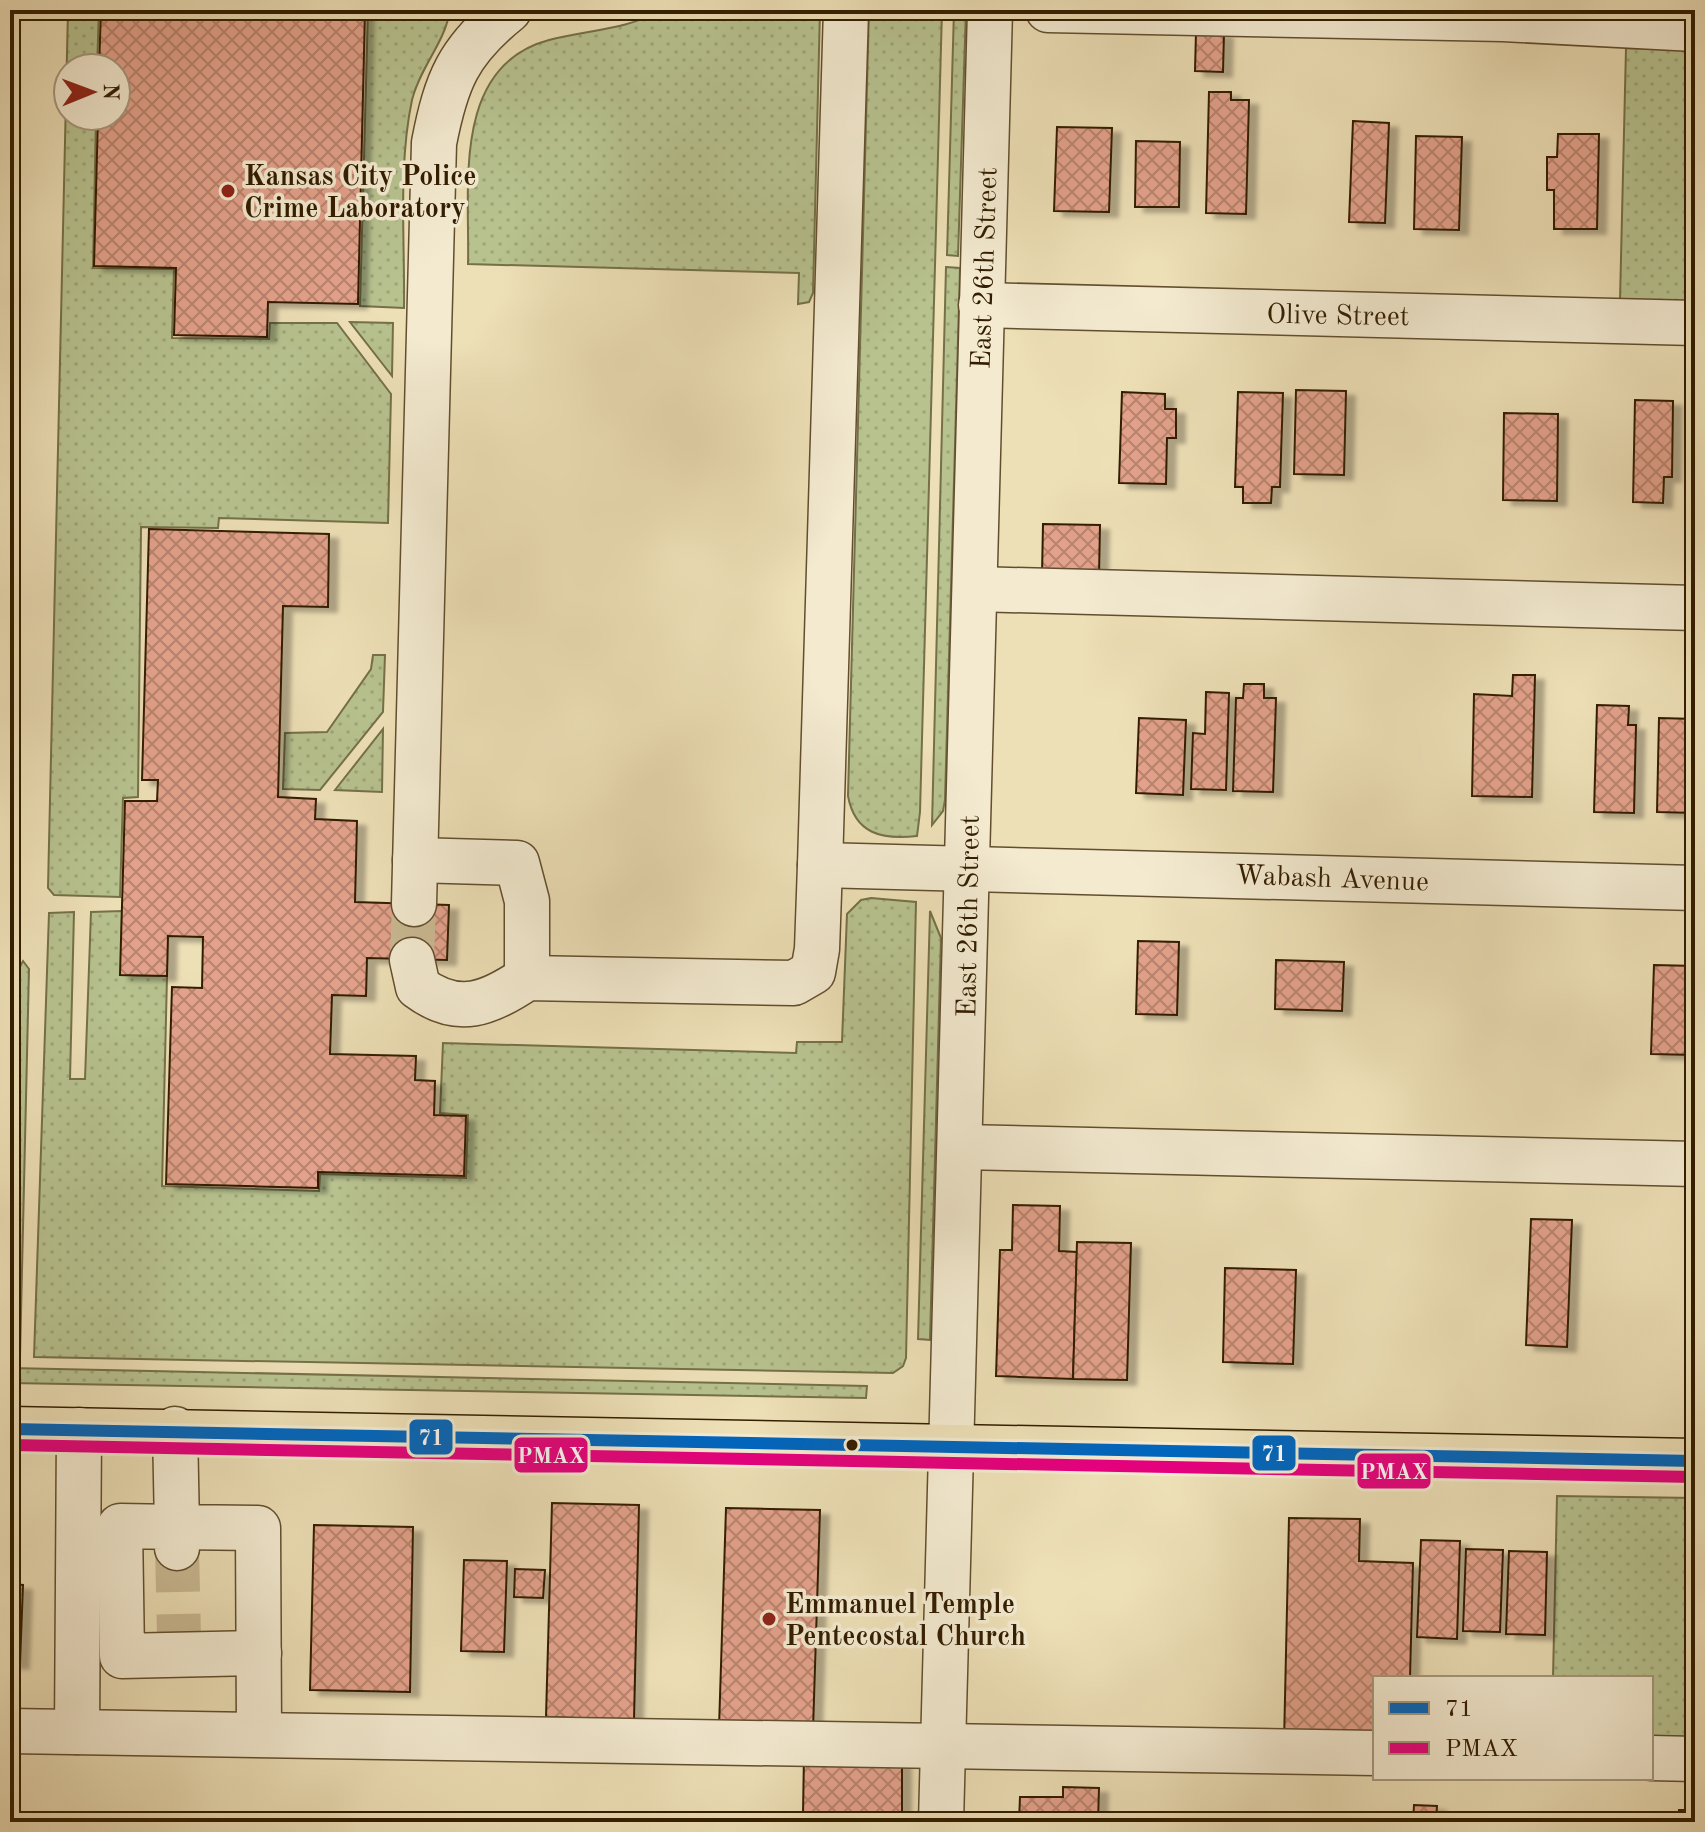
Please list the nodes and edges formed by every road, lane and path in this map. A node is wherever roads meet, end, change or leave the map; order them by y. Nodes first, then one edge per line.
1 (509, 10) edge
2 (846, 10) edge
3 (990, 10) edge
4 (1048, 10) edge
5 (1695, 29) edge
6 (981, 305) junction
7 (1695, 323) edge
8 (975, 589) junction
9 (1695, 608) edge
10 (415, 860) junction
11 (820, 865) junction
12 (968, 866) junction
13 (1695, 888) edge
14 (414, 904) tunnel mouth
15 (412, 960) tunnel mouth
16 (527, 978) junction
17 (962, 1147) junction
18 (1695, 1164) edge
19 (10, 1429) edge
20 (175, 1429) junction
21 (79, 1430) junction
22 (953, 1444) junction
23 (1695, 1461) edge
24 (177, 1538) junction
25 (120, 1592) junction
26 (78, 1593) junction
27 (259, 1653) junction
28 (10, 1731) edge
29 (77, 1732) junction
30 (259, 1734) junction
31 (945, 1744) junction
32 (1373, 1753) edge
33 (1653, 1758) edge
34 (1695, 1759) edge
35 (941, 1822) edge

1 - 10 street
2 - 11 street
3 - 6 street, East 26th Street
4 - 5 street
6 - 7 street, Olive Street
6 - 8 street, East 26th Street
8 - 9 street
8 - 12 street, East 26th Street
10 - 14 street
10 - 16 street
11 - 12 street, Wabash Avenue
11 - 16 street
12 - 13 street, Wabash Avenue
12 - 17 street, East 26th Street
15 - 16 street
17 - 18 street
17 - 22 street, East 26th Street
19 - 21 main road
20 - 21 main road
20 - 22 main road
20 - 24 street
21 - 26 street
22 - 23 main road
22 - 31 street, East 26th Street
24 - 25 street
24 - 27 street
25 - 26 street
25 - 27 street
26 - 29 street
27 - 30 street
28 - 29 street
29 - 30 street
30 - 31 street
31 - 32 street
31 - 35 street, East 26th Street
33 - 34 street

